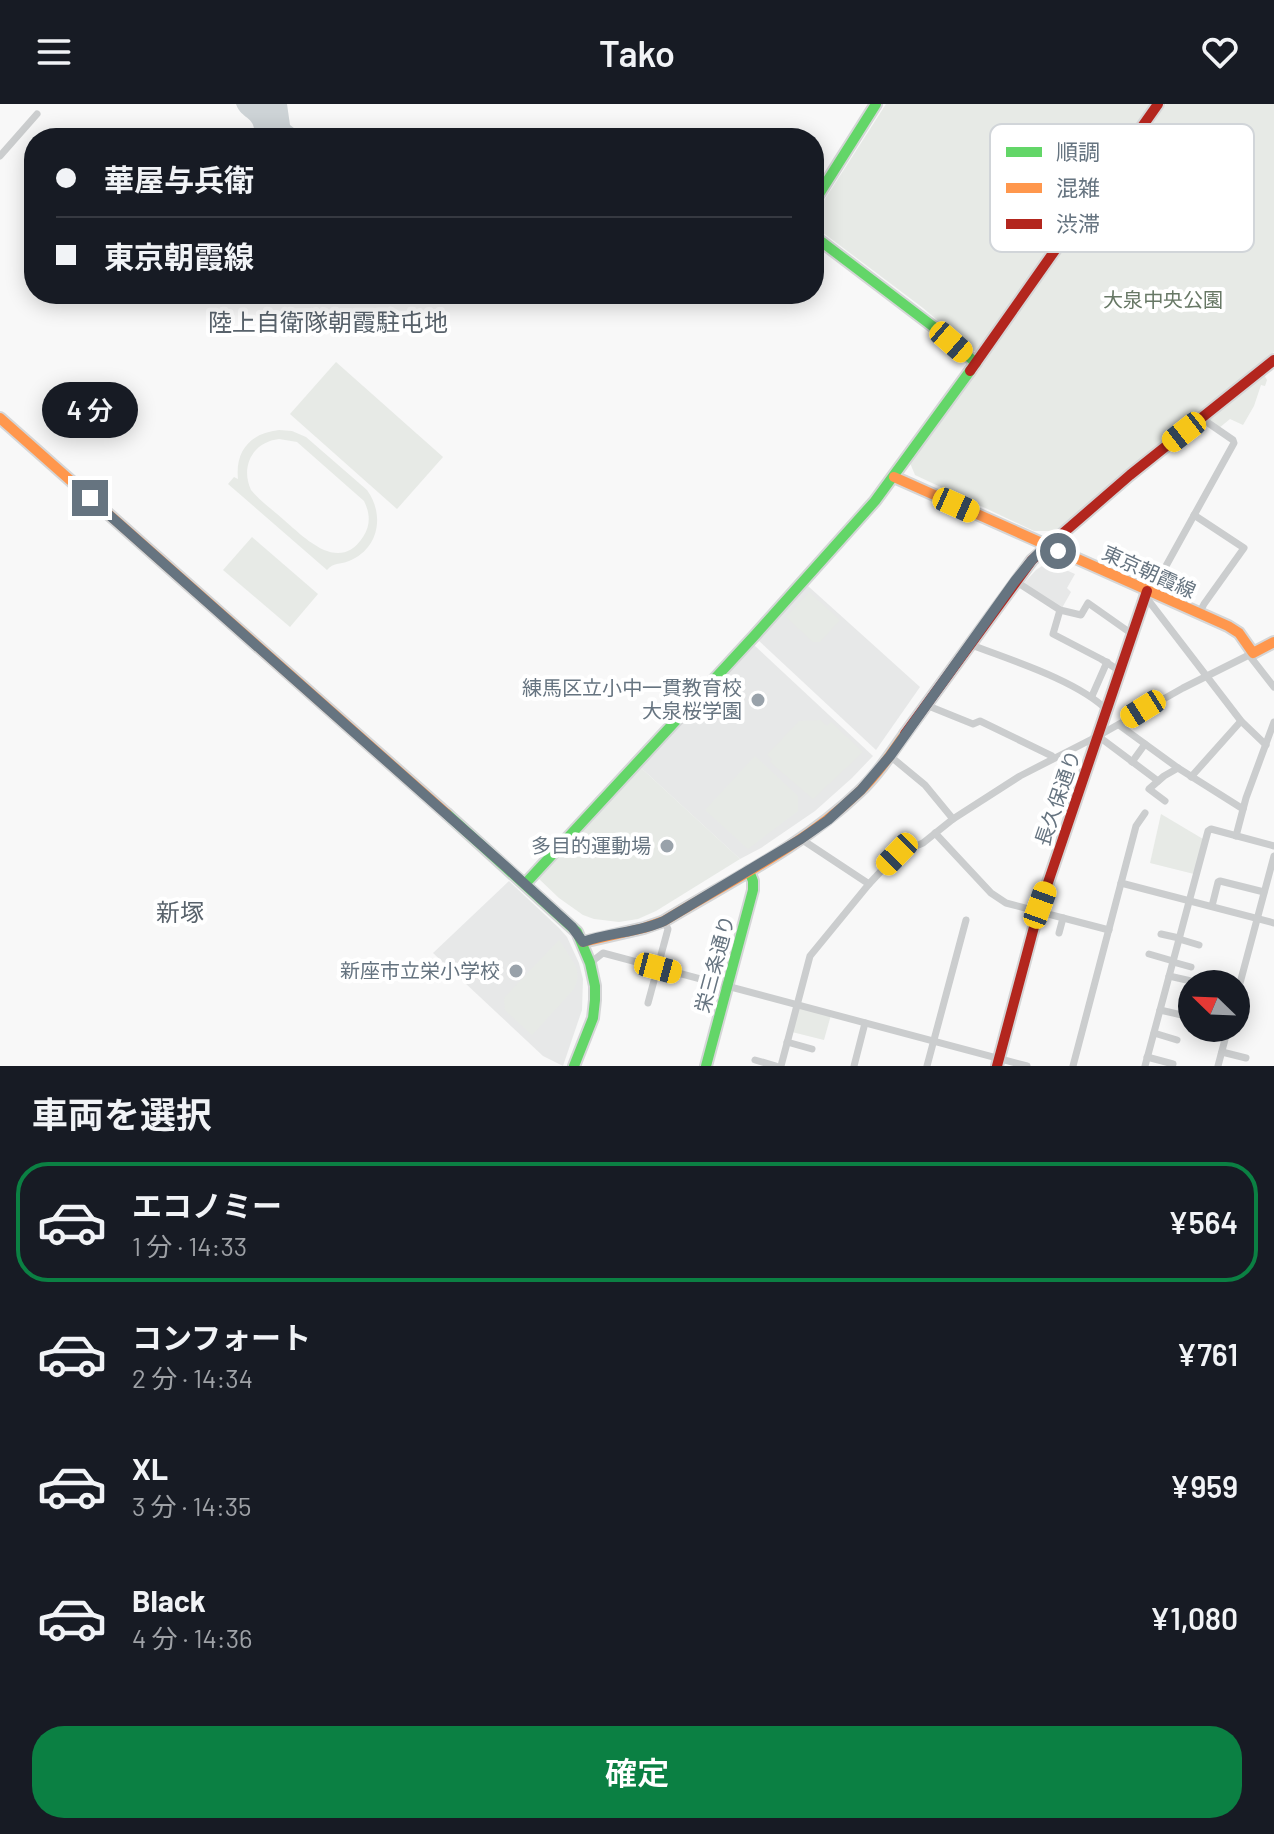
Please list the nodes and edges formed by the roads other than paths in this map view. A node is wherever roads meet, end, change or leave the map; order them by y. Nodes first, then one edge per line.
1 (876, 104) edge
2 (1158, 104) edge
3 (37, 114) dead end
4 (1144, 124) edge
5 (25, 128) edge
6 (24, 129) edge
7 (0, 156) edge
8 (824, 186) edge
9 (824, 244) edge
10 (1054, 252) edge
11 (1274, 360) edge
12 (976, 363) junction
13 (0, 418) edge
14 (1201, 418) junction
15 (894, 477) junction
16 (1194, 515) junction
17 (1046, 546) junction
18 (1015, 581) junction
19 (1148, 593) junction
20 (1060, 610) junction
21 (1199, 614) junction
22 (1132, 634) junction
23 (1274, 642) edge
24 (969, 644) junction
25 (1251, 654) junction
26 (1107, 662) junction
27 (1120, 671) junction
28 (1207, 677) junction
29 (1274, 687) edge
30 (1092, 696) junction
31 (926, 705) junction
32 (1107, 710) junction
33 (1241, 721) junction
34 (1274, 722) edge
35 (1119, 725) junction
36 (1098, 736) junction
37 (1145, 744) junction
38 (1266, 745) junction
39 (890, 756) junction
40 (1053, 758) junction
41 (1132, 762) junction
42 (1178, 768) junction
43 (1191, 777) junction
44 (1158, 781) junction
45 (1165, 801) dead end
46 (1243, 809) junction
47 (1145, 813) dead end
48 (953, 819) junction
49 (935, 833) junction
50 (1236, 836) junction
51 (801, 839) junction
52 (1274, 846) edge
53 (1274, 857) edge
54 (749, 871) junction
55 (1271, 882) edge
56 (1121, 883) junction
57 (525, 884) junction
58 (869, 884) junction
59 (1264, 892) junction
60 (1189, 900) junction
61 (1212, 906) junction
62 (1038, 912) junction
63 (1063, 918) junction
64 (1257, 919) junction
65 (966, 920) dead end
66 (664, 921) junction
67 (1274, 923) edge
68 (1109, 930) junction
69 (1059, 933) dead end
70 (1161, 934) dead end
71 (1179, 939) junction
72 (583, 942) junction
73 (1199, 945) dead end
74 (1149, 954) dead end
75 (1173, 961) junction
76 (590, 963) junction
77 (1191, 967) dead end
78 (658, 968) junction
79 (1243, 970) edge
80 (1169, 976) junction
81 (1178, 978) edge
82 (727, 987) junction
83 (648, 1003) dead end
84 (797, 1005) junction
85 (1160, 1010) junction
86 (1178, 1014) edge
87 (865, 1023) junction
88 (1154, 1033) junction
89 (1177, 1040) dead end
90 (933, 1041) junction
91 (787, 1042) junction
92 (1224, 1042) edge
93 (812, 1049) dead end
94 (1222, 1052) junction
95 (1246, 1058) dead end
96 (755, 1060) dead end
97 (998, 1062) edge
98 (1146, 1062) edge
99 (1173, 1064) edge
100 (574, 1066) edge
101 (706, 1066) edge
102 (779, 1066) edge
103 (854, 1066) edge
104 (927, 1066) edge
105 (1027, 1066) edge
106 (1073, 1066) edge
107 (1218, 1066) edge

1 - 8 street
2 - 4 street
3 - 5 street
6 - 7 street
9 - 12 street
10 - 12 street
11 - 14 street
12 - 15 street
13 - 57 street
14 - 16 street
14 - 17 street
15 - 17 street, 東京朝霞線
15 - 57 street
16 - 19 street
16 - 21 street
17 - 18 street
17 - 19 street, 東京朝霞線
18 - 20 street
18 - 24 street
19 - 21 street, 東京朝霞線
19 - 22 street, 長久保通り
19 - 28 street
20 - 22 street
20 - 26 street
21 - 25 street, 東京朝霞線
22 - 27 street, 長久保通り
23 - 25 street
24 - 30 street
24 - 31 street
25 - 28 street
25 - 29 street
26 - 27 street
26 - 30 street
27 - 32 street, 長久保通り
28 - 33 street
28 - 35 street
30 - 32 street
31 - 39 street
31 - 40 street
32 - 36 street, 長久保通り
33 - 38 street
33 - 43 street
34 - 38 street
35 - 36 street
35 - 37 street
36 - 40 street
36 - 41 street
36 - 62 street, 長久保通り
37 - 41 street
37 - 42 street
38 - 46 street
39 - 48 street
39 - 51 street
40 - 48 street
41 - 44 street
42 - 43 street
42 - 44 street
43 - 46 street
44 - 45 street
46 - 50 street
47 - 56 street
48 - 49 street
49 - 58 street
49 - 62 street
50 - 52 street
50 - 60 street
51 - 54 street
51 - 58 street
53 - 55 street
54 - 66 street
54 - 82 street, 栄三条通り
55 - 59 street
56 - 60 street
56 - 68 street
57 - 72 street
58 - 84 street
59 - 61 street
59 - 64 street
60 - 61 street
60 - 71 street
61 - 64 street
62 - 63 street
62 - 97 street, 長久保通り
63 - 68 street
63 - 69 street
64 - 67 street
64 - 79 street
65 - 90 street
66 - 72 street
66 - 78 street
68 - 106 street
70 - 71 street
71 - 73 street
71 - 75 street
72 - 76 street
74 - 75 street
75 - 77 street
75 - 80 street
76 - 78 street
76 - 100 street
78 - 82 street
78 - 83 street
80 - 81 street
80 - 85 street
82 - 84 street
82 - 101 street, 栄三条通り
84 - 87 street
84 - 91 street
85 - 86 street
85 - 88 street
87 - 90 street
87 - 103 street
88 - 89 street
88 - 98 street
90 - 97 street
90 - 104 street
91 - 93 street
91 - 102 street
92 - 94 street
94 - 95 street
94 - 107 street
96 - 102 street
97 - 105 street
98 - 99 street

